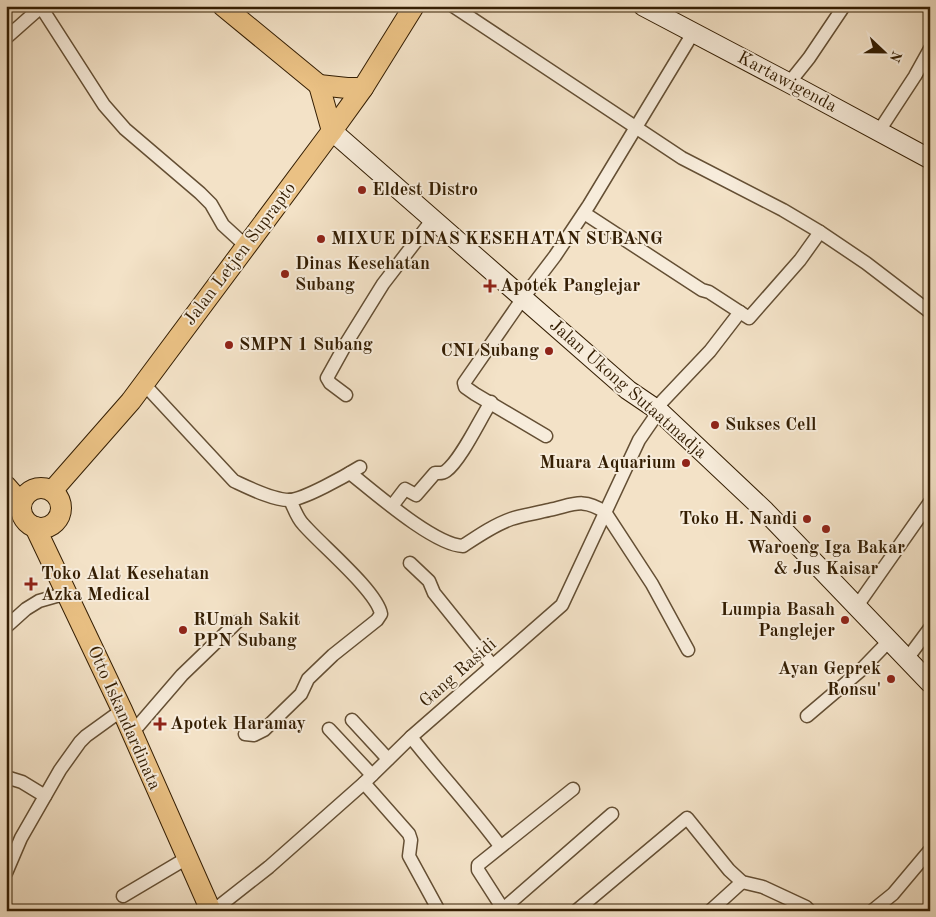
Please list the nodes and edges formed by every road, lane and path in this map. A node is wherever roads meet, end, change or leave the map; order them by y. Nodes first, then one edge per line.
1 (224, 6) edge
2 (414, 6) edge
3 (453, 6) edge
4 (844, 6) edge
5 (42, 7) edge
6 (648, 7) edge
7 (694, 33) junction
8 (6, 38) edge
9 (930, 49) edge
10 (789, 82) junction
11 (319, 84) junction
12 (363, 88) junction
13 (636, 128) junction
14 (332, 131) junction
15 (879, 131) junction
16 (930, 159) edge
17 (584, 212) junction
18 (433, 219) junction
19 (820, 232) junction
20 (246, 246) junction
21 (523, 298) junction
22 (740, 312) junction
23 (930, 312) edge
24 (143, 383) junction
25 (346, 395) dead end
26 (490, 402) junction
27 (658, 410) junction
28 (546, 436) dead end
29 (6, 486) edge
30 (52, 491) junction
31 (290, 500) junction
32 (930, 502) edge
33 (21, 503) junction
34 (392, 506) junction
35 (605, 512) junction
36 (35, 527) junction
37 (410, 563) dead end
38 (67, 593) junction
39 (857, 606) junction
40 (237, 622) dead end
41 (6, 627) edge
42 (930, 628) edge
43 (889, 641) junction
44 (688, 650) dead end
45 (907, 659) junction
46 (492, 665) junction
47 (930, 683) edge
48 (122, 710) junction
49 (807, 716) dead end
50 (352, 720) dead end
51 (328, 729) dead end
52 (132, 733) junction
53 (245, 734) dead end
54 (411, 737) junction
55 (388, 759) junction
56 (6, 777) edge
57 (368, 779) junction
58 (573, 789) dead end
59 (45, 796) junction
60 (612, 814) dead end
61 (500, 846) junction
62 (930, 850) edge
63 (187, 858) junction
64 (6, 874) edge
65 (742, 882) junction
66 (123, 896) dead end
67 (504, 910) edge
68 (212, 911) edge
69 (439, 911) edge
70 (576, 911) edge
71 (710, 911) edge
72 (810, 911) edge
73 (872, 911) edge

1 - 11 main road
2 - 12 main road, Jalan Letjen Suprapto
3 - 13 street
4 - 10 street
5 - 8 street
5 - 20 street
6 - 7 main road, Kartawigenda
7 - 10 main road, Kartawigenda
7 - 13 street
9 - 15 street
10 - 15 main road, Kartawigenda
11 - 12 main road
11 - 14 main road
12 - 14 main road, Jalan Letjen Suprapto
13 - 17 street
13 - 19 street
14 - 18 main road, Jalan Ukong Sutaatmadja
14 - 20 main road, Jalan Letjen Suprapto
15 - 16 main road, Kartawigenda
17 - 21 street
17 - 22 street
18 - 21 main road, Jalan Ukong Sutaatmadja
18 - 25 street
19 - 22 street
19 - 23 street
20 - 24 main road, Jalan Letjen Suprapto
21 - 26 street
21 - 27 main road, Jalan Ukong Sutaatmadja
22 - 27 street, Gang Rasidi
24 - 30 main road, Jalan Letjen Suprapto
24 - 31 street
26 - 28 street
26 - 34 street
27 - 35 street, Gang Rasidi
27 - 39 main road, Jalan Ukong Sutaatmadja
29 - 33 main road
30 - 33 main road
30 - 36 main road
31 - 34 street
31 - 53 street
32 - 39 street
33 - 36 main road
34 - 35 street
35 - 44 street
35 - 46 street, Gang Rasidi
36 - 38 main road, Otto Iskandardinata
37 - 46 street
38 - 41 street
38 - 48 main road, Otto Iskandardinata
39 - 43 main road, Jalan Ukong Sutaatmadja
40 - 52 street
42 - 45 street
43 - 45 main road, Jalan Ukong Sutaatmadja
43 - 49 street
45 - 47 main road, Jalan Ukong Sutaatmadja
46 - 54 street, Gang Rasidi
48 - 52 main road, Otto Iskandardinata
48 - 59 street
50 - 55 street
51 - 57 street
52 - 63 main road, Otto Iskandardinata
54 - 55 street, Gang Rasidi
54 - 61 street
55 - 57 street, Gang Rasidi
56 - 59 street
57 - 68 street, Gang Rasidi
57 - 69 street
58 - 61 street
59 - 64 street
60 - 67 street
61 - 67 street
62 - 73 street
63 - 66 street
63 - 68 main road, Otto Iskandardinata
65 - 70 street
65 - 71 street
65 - 72 street

